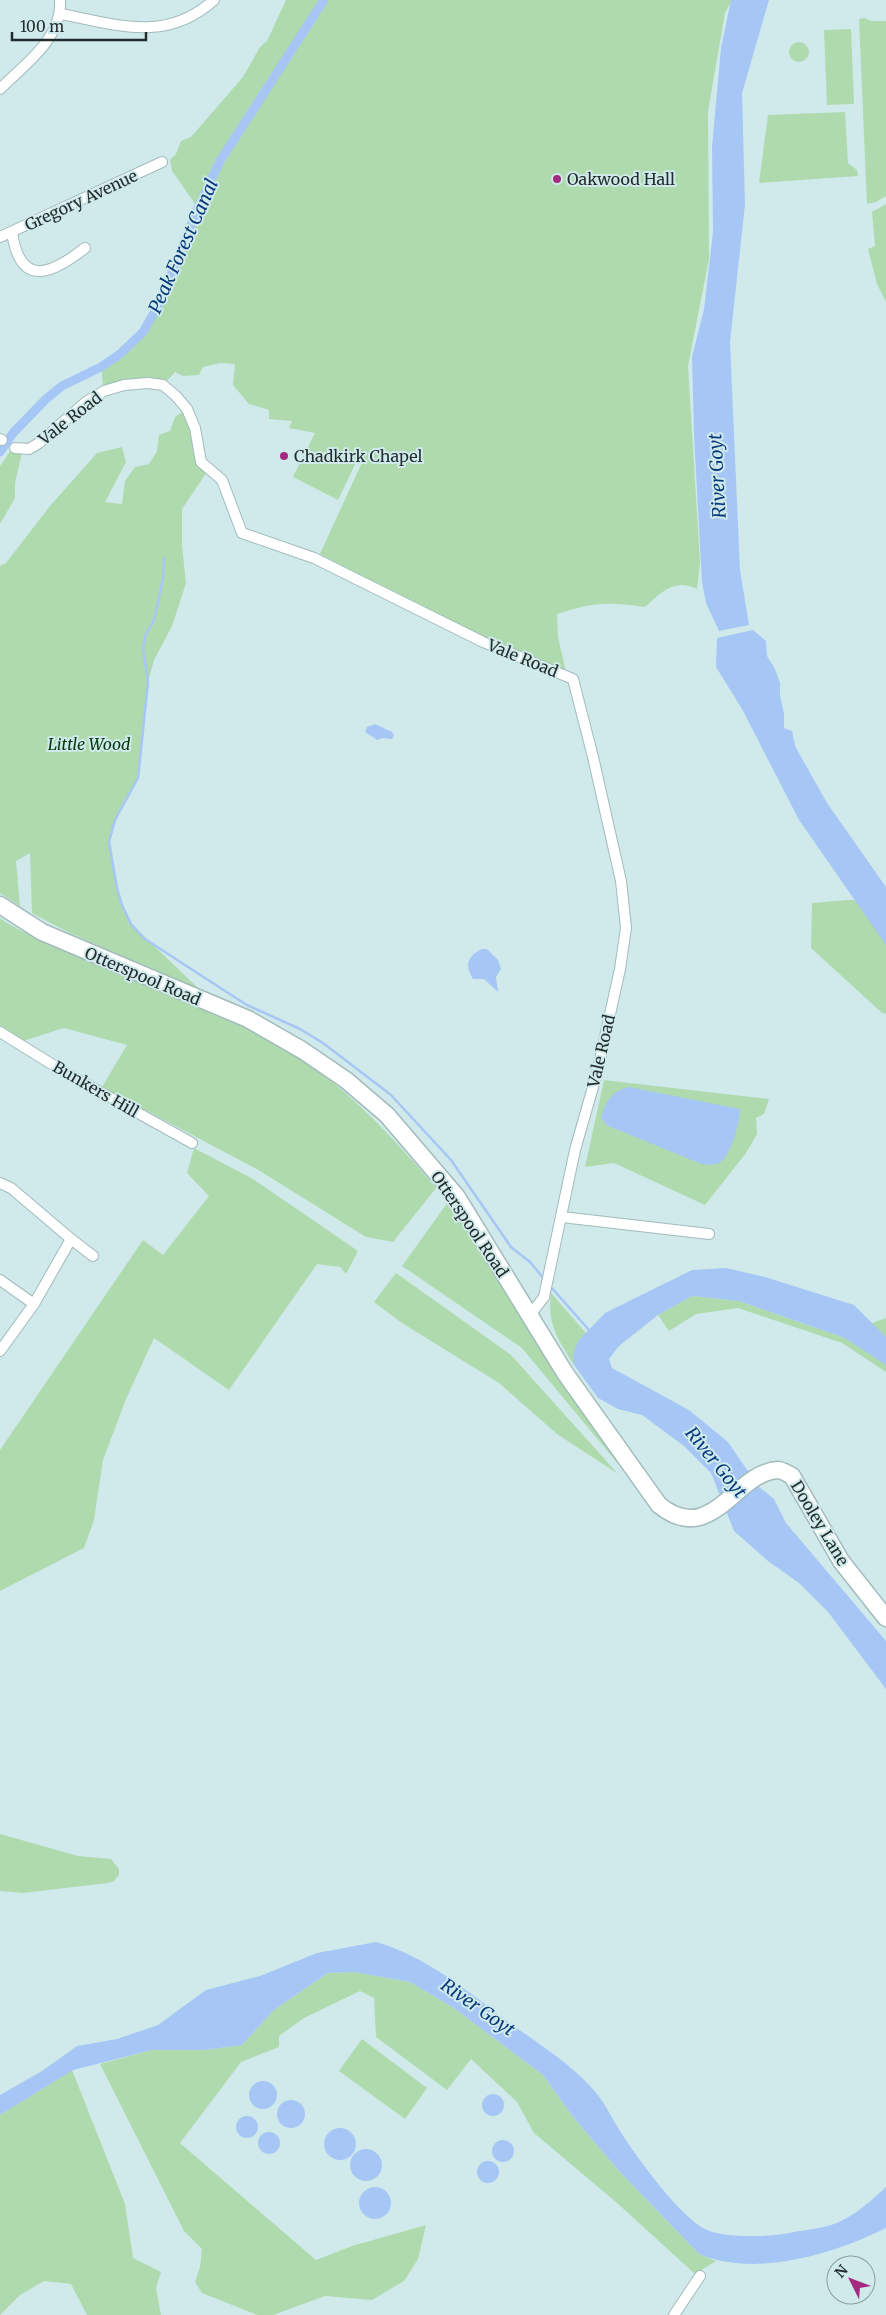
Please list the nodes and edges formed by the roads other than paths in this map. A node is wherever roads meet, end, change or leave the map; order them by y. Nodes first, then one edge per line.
1 (60, 0) edge
2 (214, 0) edge
3 (61, 14) junction
4 (0, 89) edge
5 (162, 162) dead end
6 (12, 232) junction
7 (0, 237) edge
8 (85, 248) dead end
9 (15, 448) dead end
10 (0, 905) edge
11 (0, 1032) edge
12 (192, 1143) dead end
13 (0, 1183) edge
14 (562, 1217) junction
15 (709, 1234) dead end
16 (71, 1239) junction
17 (93, 1256) dead end
18 (0, 1280) edge
19 (34, 1304) junction
20 (530, 1315) junction
21 (0, 1351) edge
22 (686, 1519) joint
23 (886, 1618) edge
24 (700, 2276) dead end
25 (674, 2315) edge

1 - 3 street
2 - 3 street
3 - 4 street
5 - 6 street, Gregory Avenue
6 - 7 street, Gregory Avenue
6 - 8 street
9 - 14 street, Vale Road
10 - 20 main road, Otterspool Road
11 - 12 street, Bunkers Hill
13 - 16 street
14 - 15 street
14 - 20 street, Vale Road
16 - 17 street
16 - 19 street
18 - 19 street
19 - 21 street
20 - 22 main road, Otterspool Road
22 - 23 main road, Dooley Lane
24 - 25 street

